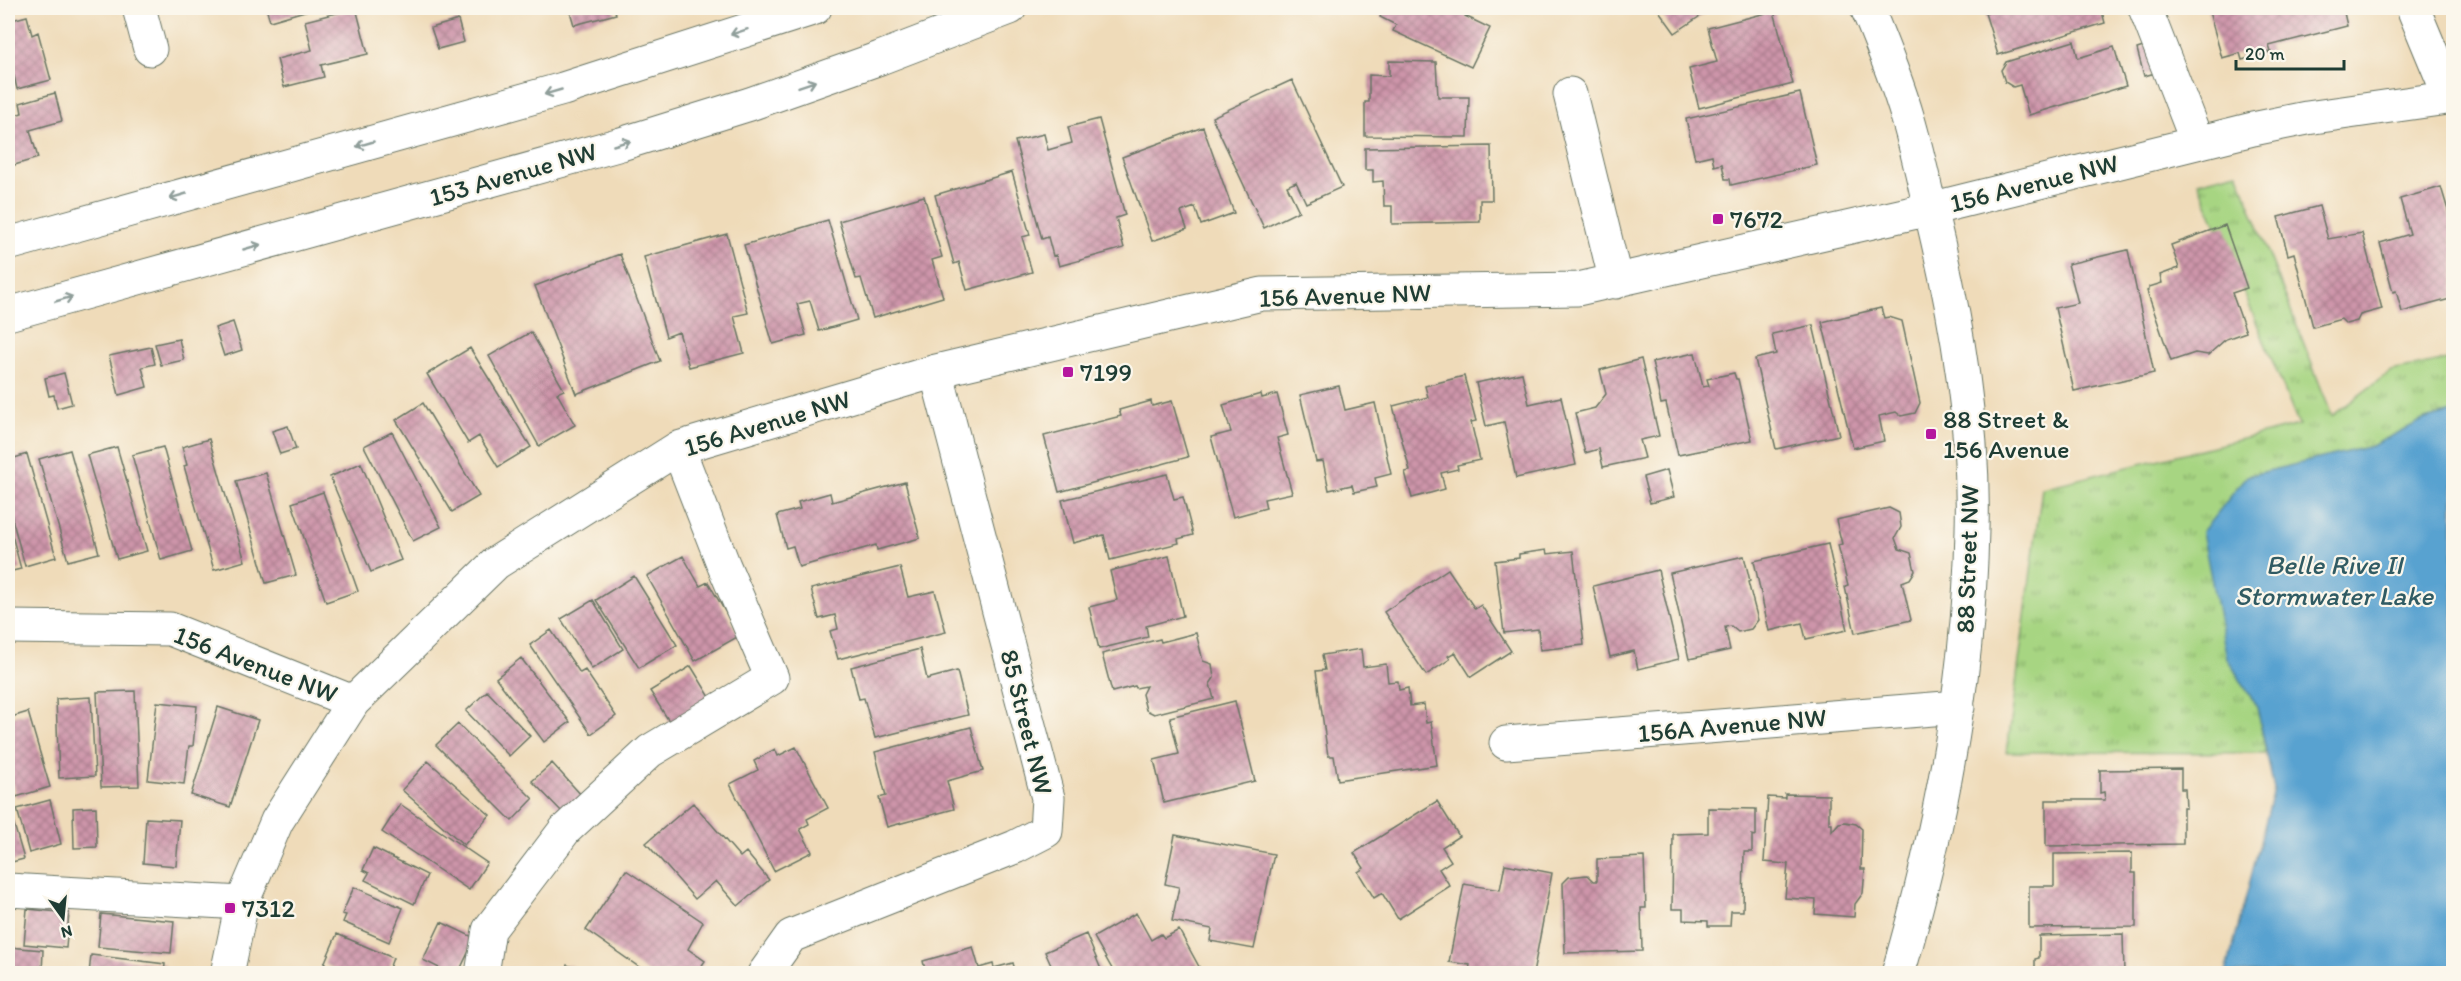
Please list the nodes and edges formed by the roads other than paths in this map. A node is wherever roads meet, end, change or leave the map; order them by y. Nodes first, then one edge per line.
1 (139, 8) edge
2 (814, 8) edge
3 (1010, 8) edge
4 (1867, 8) edge
5 (2145, 8) edge
6 (2413, 8) edge
7 (150, 49) dead end
8 (1570, 94) dead end
9 (2452, 97) edge
10 (2197, 142) junction
11 (1930, 209) junction
12 (8, 244) edge
13 (1617, 282) junction
14 (8, 315) edge
15 (936, 371) junction
16 (678, 448) junction
17 (8, 627) edge
18 (353, 702) junction
19 (1959, 707) junction
20 (1506, 743) dead end
21 (8, 890) edge
22 (242, 903) junction
23 (227, 974) edge
24 (482, 974) edge
25 (764, 974) edge
26 (1898, 974) edge

1 - 7 street
2 -> 12 street
14 -> 3 street, 153 Avenue NW
4 - 11 street, 88 Street NW
5 - 10 street
6 - 9 street
8 - 13 street
9 - 10 street, 156 Avenue NW
10 - 11 street, 156 Avenue NW
11 - 13 street, 156 Avenue NW
11 - 19 street, 88 Street NW
13 - 15 street, 156 Avenue NW
15 - 16 street, 156 Avenue NW
15 - 25 street, 85 Street NW
16 - 18 street, 156 Avenue NW
16 - 24 street
17 - 18 street, 156 Avenue NW
18 - 22 street
19 - 20 street, 156A Avenue NW
19 - 26 street, 88 Street NW
21 - 22 street
22 - 23 street

